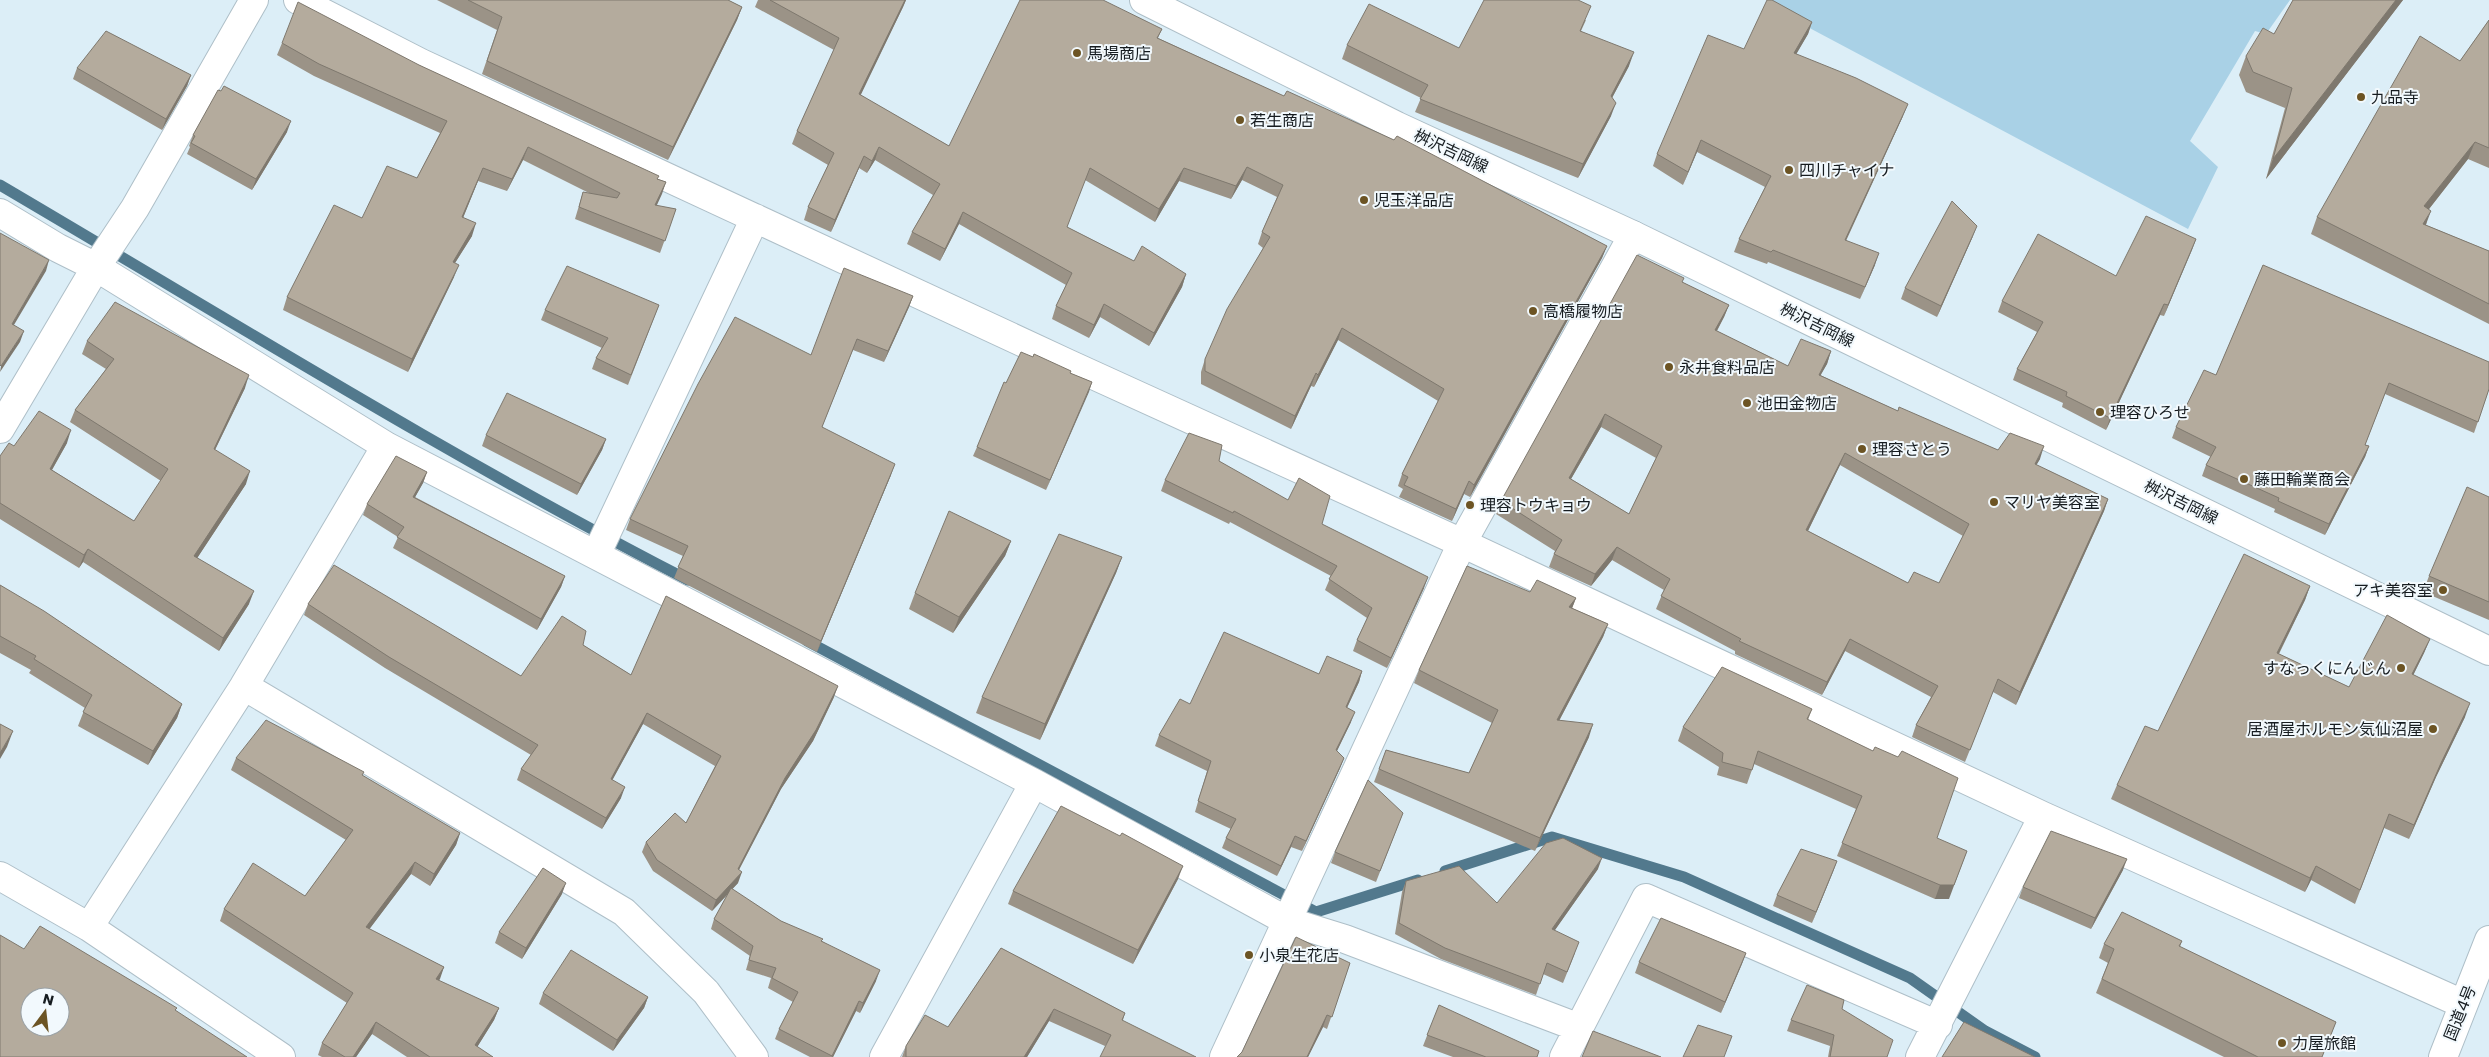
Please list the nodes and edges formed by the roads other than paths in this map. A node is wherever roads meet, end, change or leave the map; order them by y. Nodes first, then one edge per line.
1 (254, 0) edge
2 (298, 0) edge
3 (1144, 0) edge
4 (0, 214) edge
5 (755, 218) junction
6 (1633, 235) junction
7 (99, 263) junction
8 (0, 429) edge
9 (386, 446) junction
10 (1462, 543) junction
11 (597, 553) junction
12 (2489, 652) edge
13 (244, 686) junction
14 (1034, 783) junction
15 (2042, 816) junction
16 (0, 876) edge
17 (1288, 919) junction
18 (89, 927) junction
19 (2489, 940) edge
20 (2463, 1004) junction
21 (1939, 1023) junction
22 (1577, 1027) junction
23 (281, 1057) edge
24 (754, 1057) edge
25 (884, 1057) edge
26 (1224, 1057) edge
27 (1564, 1057) edge
28 (1920, 1057) edge
29 (2443, 1057) edge

1 - 7 main road
2 - 5 main road
3 - 6 main road, 桝沢吉岡線
4 - 7 main road
5 - 10 main road
5 - 11 main road
6 - 10 main road
6 - 12 main road, 桝沢吉岡線
7 - 8 main road
7 - 9 main road
9 - 11 main road
9 - 13 main road
10 - 15 main road
10 - 17 main road
11 - 14 main road
13 - 18 main road
13 - 24 main road
14 - 17 main road
14 - 25 main road
15 - 20 main road
15 - 21 main road
16 - 18 main road
17 - 22 main road
17 - 26 main road
18 - 23 main road
19 - 20 main road, 国道4号
20 - 29 main road, 国道4号
21 - 22 main road
21 - 28 main road
22 - 27 main road

